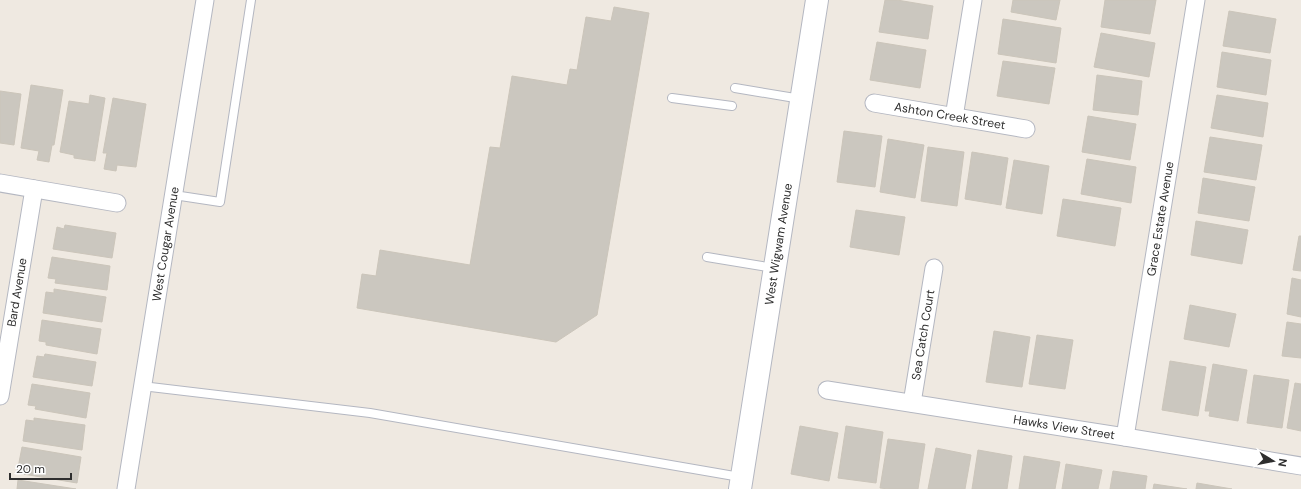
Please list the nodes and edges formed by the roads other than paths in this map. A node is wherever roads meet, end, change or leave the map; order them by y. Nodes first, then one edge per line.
1 (205, 0) edge
2 (251, 0) edge
3 (817, 0) edge
4 (973, 0) edge
5 (1196, 0) edge
6 (735, 88) dead end
7 (672, 98) dead end
8 (801, 98) junction
9 (874, 103) dead end
10 (732, 106) dead end
11 (954, 117) junction
12 (1026, 129) dead end
13 (0, 183) edge
14 (34, 189) junction
15 (174, 195) junction
16 (117, 203) dead end
17 (707, 257) dead end
18 (934, 268) dead end
19 (774, 269) junction
20 (142, 386) junction
21 (827, 390) dead end
22 (0, 396) edge
23 (912, 403) junction
24 (1125, 437) junction
25 (1301, 466) edge
26 (741, 483) edge
27 (126, 489) edge

1 - 15 street, West Cougar Avenue
2 - 15 lane
3 - 8 street, West Wigwam Avenue
4 - 11 street
5 - 24 street, Grace Estate Avenue
6 - 8 lane
7 - 10 lane
8 - 19 street, West Wigwam Avenue
9 - 11 street, Ashton Creek Street
11 - 12 street, Ashton Creek Street
13 - 14 street
14 - 16 street
14 - 22 street, Bard Avenue
15 - 20 street, West Cougar Avenue
17 - 19 lane
18 - 23 street, Sea Catch Court
19 - 26 street, West Wigwam Avenue
20 - 26 lane
20 - 27 street, West Cougar Avenue
21 - 23 street, Hawks View Street
23 - 24 street, Hawks View Street
24 - 25 street, Hawks View Street

